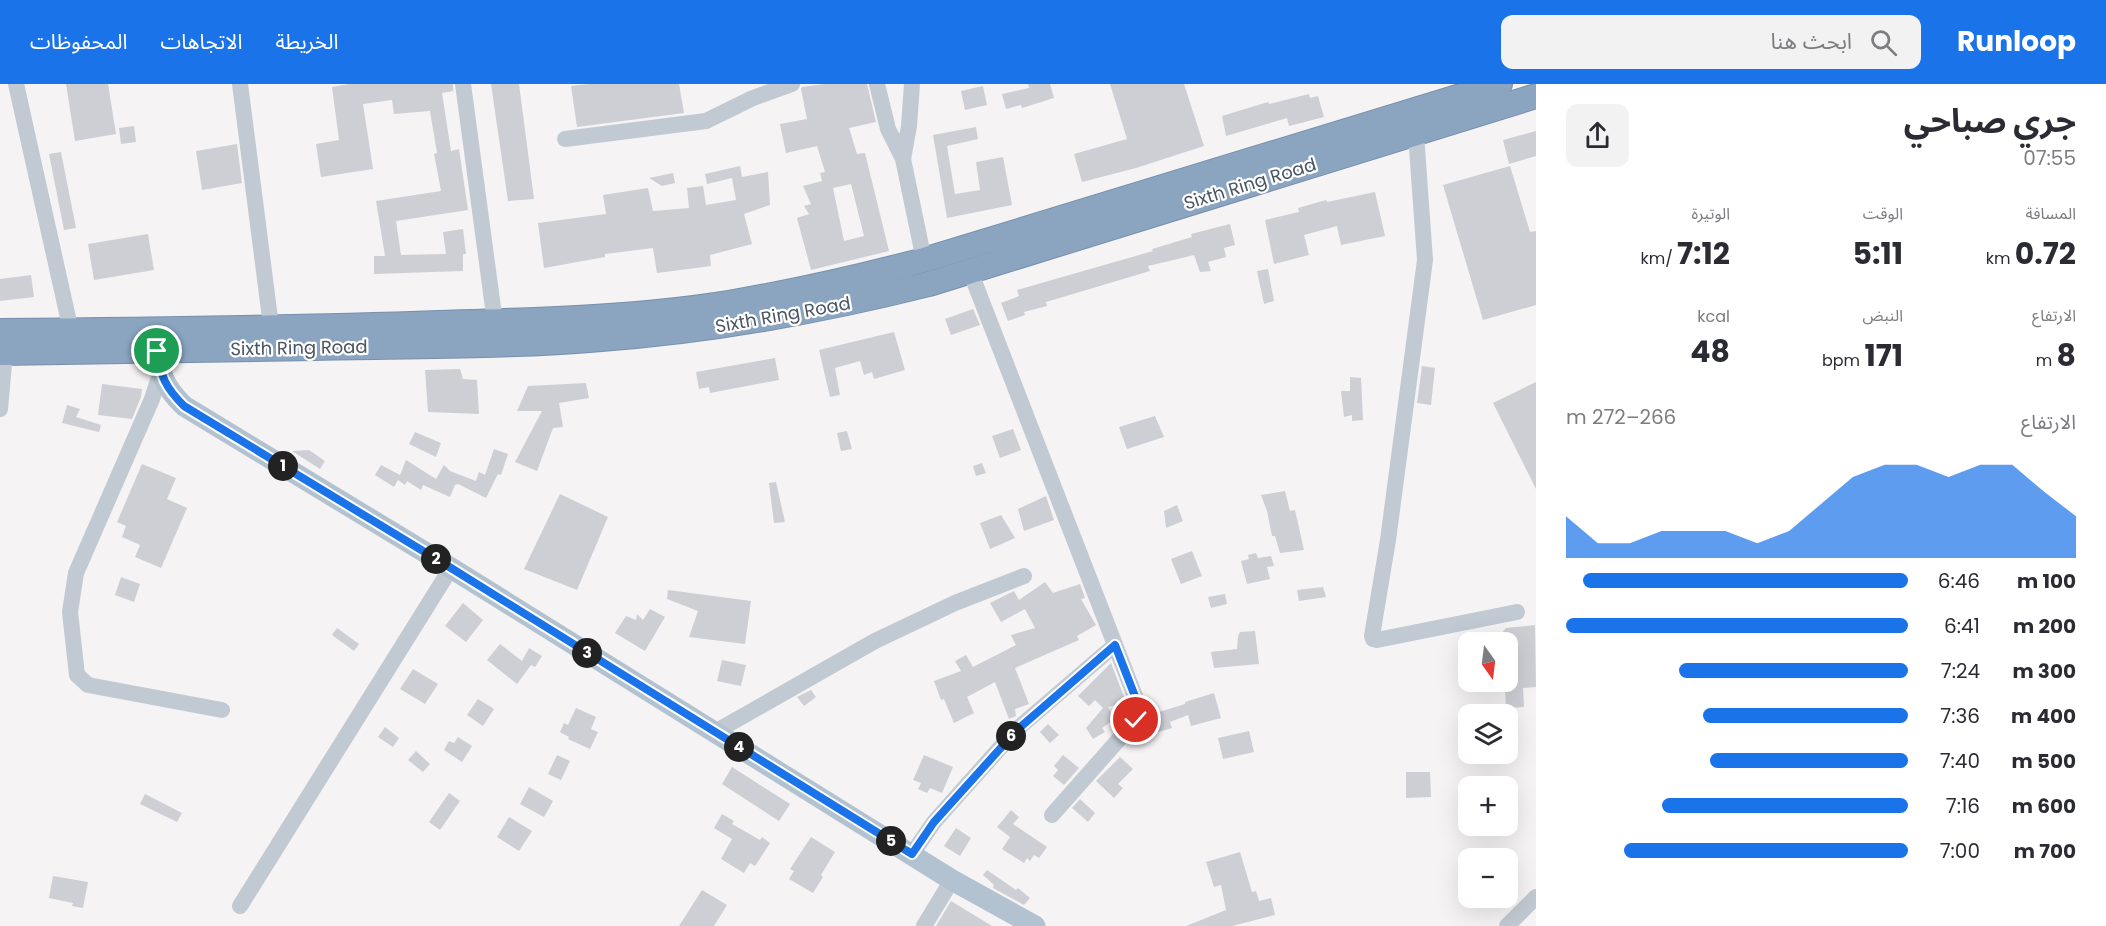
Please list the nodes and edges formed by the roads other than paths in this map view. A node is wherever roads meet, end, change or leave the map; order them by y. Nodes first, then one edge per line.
1 (16, 84) edge
2 (240, 84) edge
3 (463, 84) edge
4 (792, 84) edge
5 (877, 84) edge
6 (912, 84) edge
7 (1500, 84) edge
8 (1536, 96) edge
9 (1416, 134) junction
10 (565, 138) dead end
11 (903, 159) junction
12 (924, 260) junction
13 (970, 271) junction
14 (929, 284) junction
15 (697, 318) junction
16 (271, 326) junction
17 (71, 331) junction
18 (496, 333) junction
19 (2, 346) edge
20 (157, 352) junction
21 (0, 409) edge
22 (451, 568) junction
23 (1024, 576) dead end
24 (1517, 612) dead end
25 (1115, 645) junction
26 (222, 710) dead end
27 (715, 732) junction
28 (1052, 815) dead end
29 (912, 854) junction
30 (952, 880) junction
31 (1536, 897) edge
32 (240, 906) dead end
33 (924, 926) edge
34 (1035, 926) edge
35 (1507, 926) edge

1 - 17 street
2 - 16 street
3 - 18 street
4 - 10 street
5 - 11 street
6 - 11 street
7 - 12 highway, Sixth Ring Road
8 - 9 highway, Sixth Ring Road
9 - 13 highway, Sixth Ring Road
9 - 24 street
11 - 12 street
12 - 14 highway
12 - 15 highway, Sixth Ring Road
13 - 14 highway, Sixth Ring Road
13 - 25 street
14 - 15 highway, Sixth Ring Road
15 - 18 highway, Sixth Ring Road
16 - 18 highway, Sixth Ring Road
16 - 20 highway, Sixth Ring Road
17 - 19 highway, Sixth Ring Road
17 - 20 highway, Sixth Ring Road
18 - 20 highway, Sixth Ring Road
19 - 20 highway, Sixth Ring Road
19 - 21 street
20 - 22 main road
20 - 26 street
22 - 27 main road
22 - 32 street
23 - 27 street
25 - 28 street
25 - 29 street
27 - 29 main road
29 - 30 main road
30 - 33 street
30 - 34 main road
31 - 35 street

